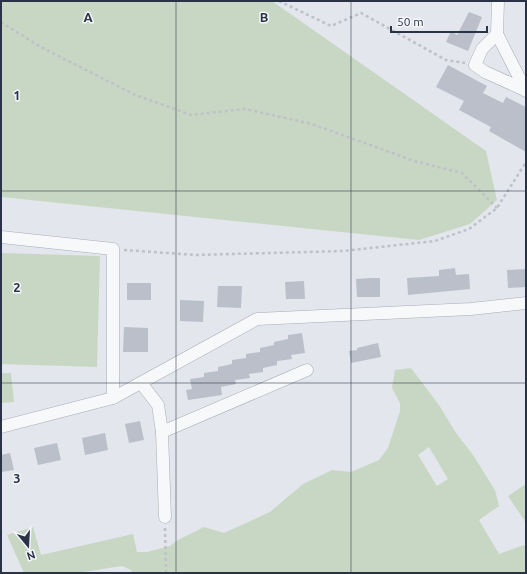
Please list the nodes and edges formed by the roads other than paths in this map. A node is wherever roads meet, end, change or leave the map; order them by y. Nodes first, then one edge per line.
1 (498, 1) edge
2 (498, 34) junction
3 (525, 91) edge
4 (1, 237) edge
5 (526, 302) edge
6 (307, 370) dead end
7 (141, 383) junction
8 (113, 398) junction
9 (1, 427) edge
10 (162, 432) junction
11 (165, 517) road end

1 - 2 street
2 - 3 street
2 - 3 street
4 - 8 street
5 - 7 street
6 - 10 street
7 - 8 street
7 - 10 street
8 - 9 street
10 - 11 street

